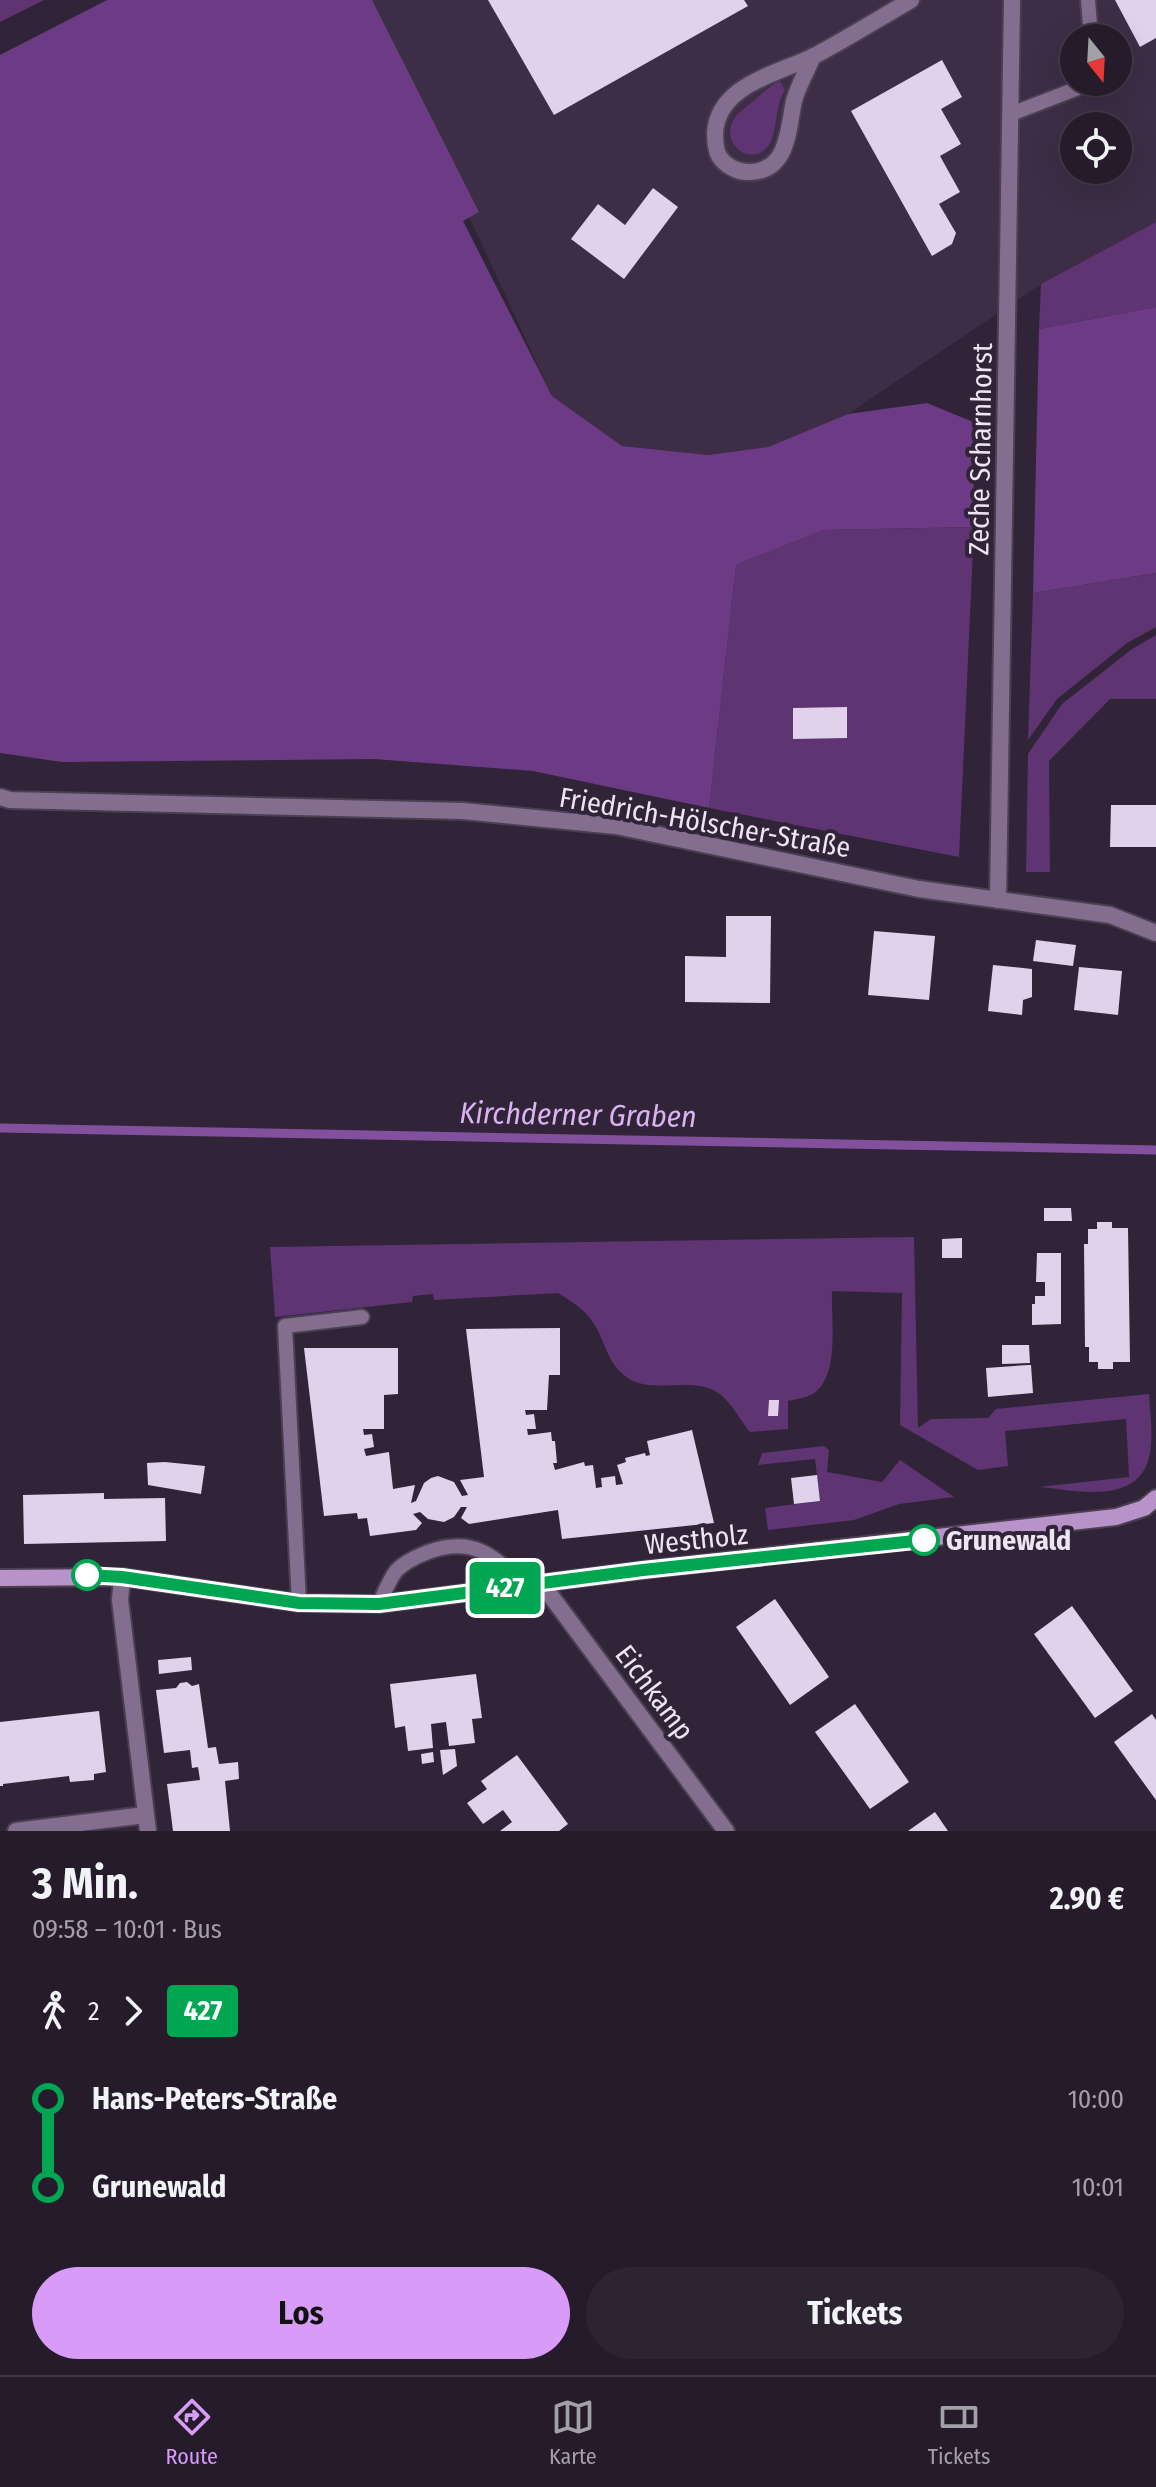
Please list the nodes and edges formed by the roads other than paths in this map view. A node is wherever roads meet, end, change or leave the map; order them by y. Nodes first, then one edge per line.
1 (911, 0) edge
2 (1012, 0) edge
3 (1088, 0) edge
4 (1090, 24) edge
5 (813, 56) junction
6 (1060, 95) edge
7 (1011, 114) junction
8 (0, 797) edge
9 (998, 900) junction
10 (1156, 933) edge
11 (362, 1317) dead end
12 (1156, 1500) edge
13 (122, 1577) junction
14 (0, 1578) edge
15 (542, 1584) junction
16 (524, 1586) junction
17 (299, 1603) junction
18 (379, 1604) junction
19 (146, 1823) edge
20 (16, 1831) edge
21 (726, 1831) edge

1 - 5 street
2 - 7 street, Zeche Scharnhorst
3 - 4 lane
5 - 5 street
6 - 7 lane
7 - 9 street, Zeche Scharnhorst
8 - 9 street, Friedrich-Hölscher-Straße
9 - 10 street, Friedrich-Hölscher-Straße
11 - 17 lane
12 - 15 street, Westholz
13 - 14 street, Westholz
13 - 17 street, Westholz
13 - 19 street
15 - 16 street, Westholz
15 - 21 street, Eichkamp
16 - 18 street, Westholz
16 - 18 lane
17 - 18 street, Westholz
19 - 20 street

